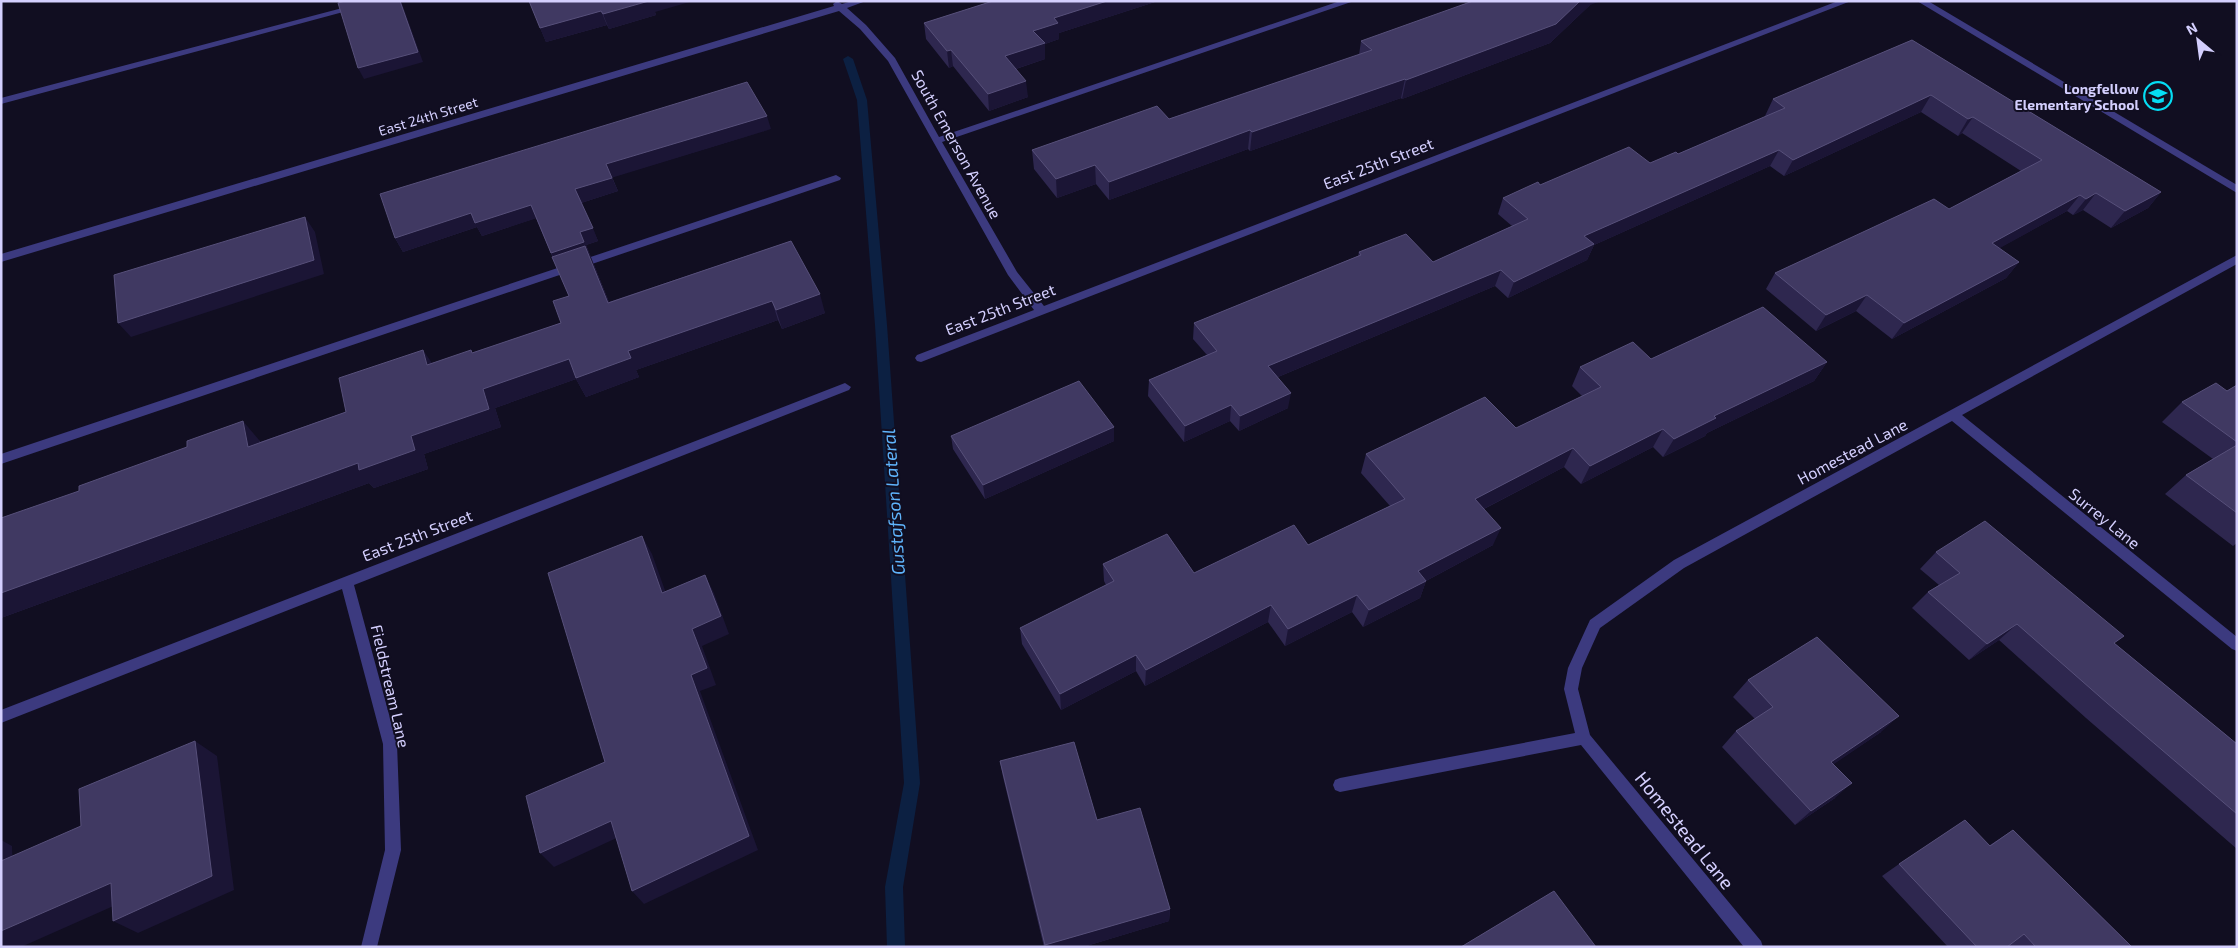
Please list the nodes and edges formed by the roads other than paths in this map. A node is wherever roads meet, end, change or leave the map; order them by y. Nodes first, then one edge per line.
1 (380, 1) edge
2 (862, 1) edge
3 (1350, 1) edge
4 (1847, 1) edge
5 (1921, 1) edge
6 (837, 4) edge
7 (1, 101) edge
8 (936, 141) junction
9 (836, 178) dead end
10 (2237, 190) edge
11 (1, 258) edge
12 (2237, 260) edge
13 (1042, 312) junction
14 (921, 358) dead end
15 (845, 387) dead end
16 (1953, 415) junction
17 (1, 459) edge
18 (347, 582) junction
19 (2237, 645) edge
20 (1, 717) edge
21 (1584, 738) junction
22 (1340, 785) dead end
23 (369, 947) edge
24 (1755, 947) edge

1 - 7 street
2 - 6 street, East 24th Street
3 - 8 street
4 - 13 street, East 25th Street
5 - 10 street
6 - 8 street, South Emerson Avenue
6 - 11 street, East 24th Street
8 - 13 street, South Emerson Avenue
9 - 17 street
12 - 16 street, Homestead Lane
13 - 14 street, East 25th Street
15 - 18 street, East 25th Street
16 - 19 street, Surrey Lane
16 - 21 street, Homestead Lane
18 - 20 street, East 25th Street
18 - 23 street, Fieldstream Lane
21 - 22 street
21 - 24 street, Homestead Lane

